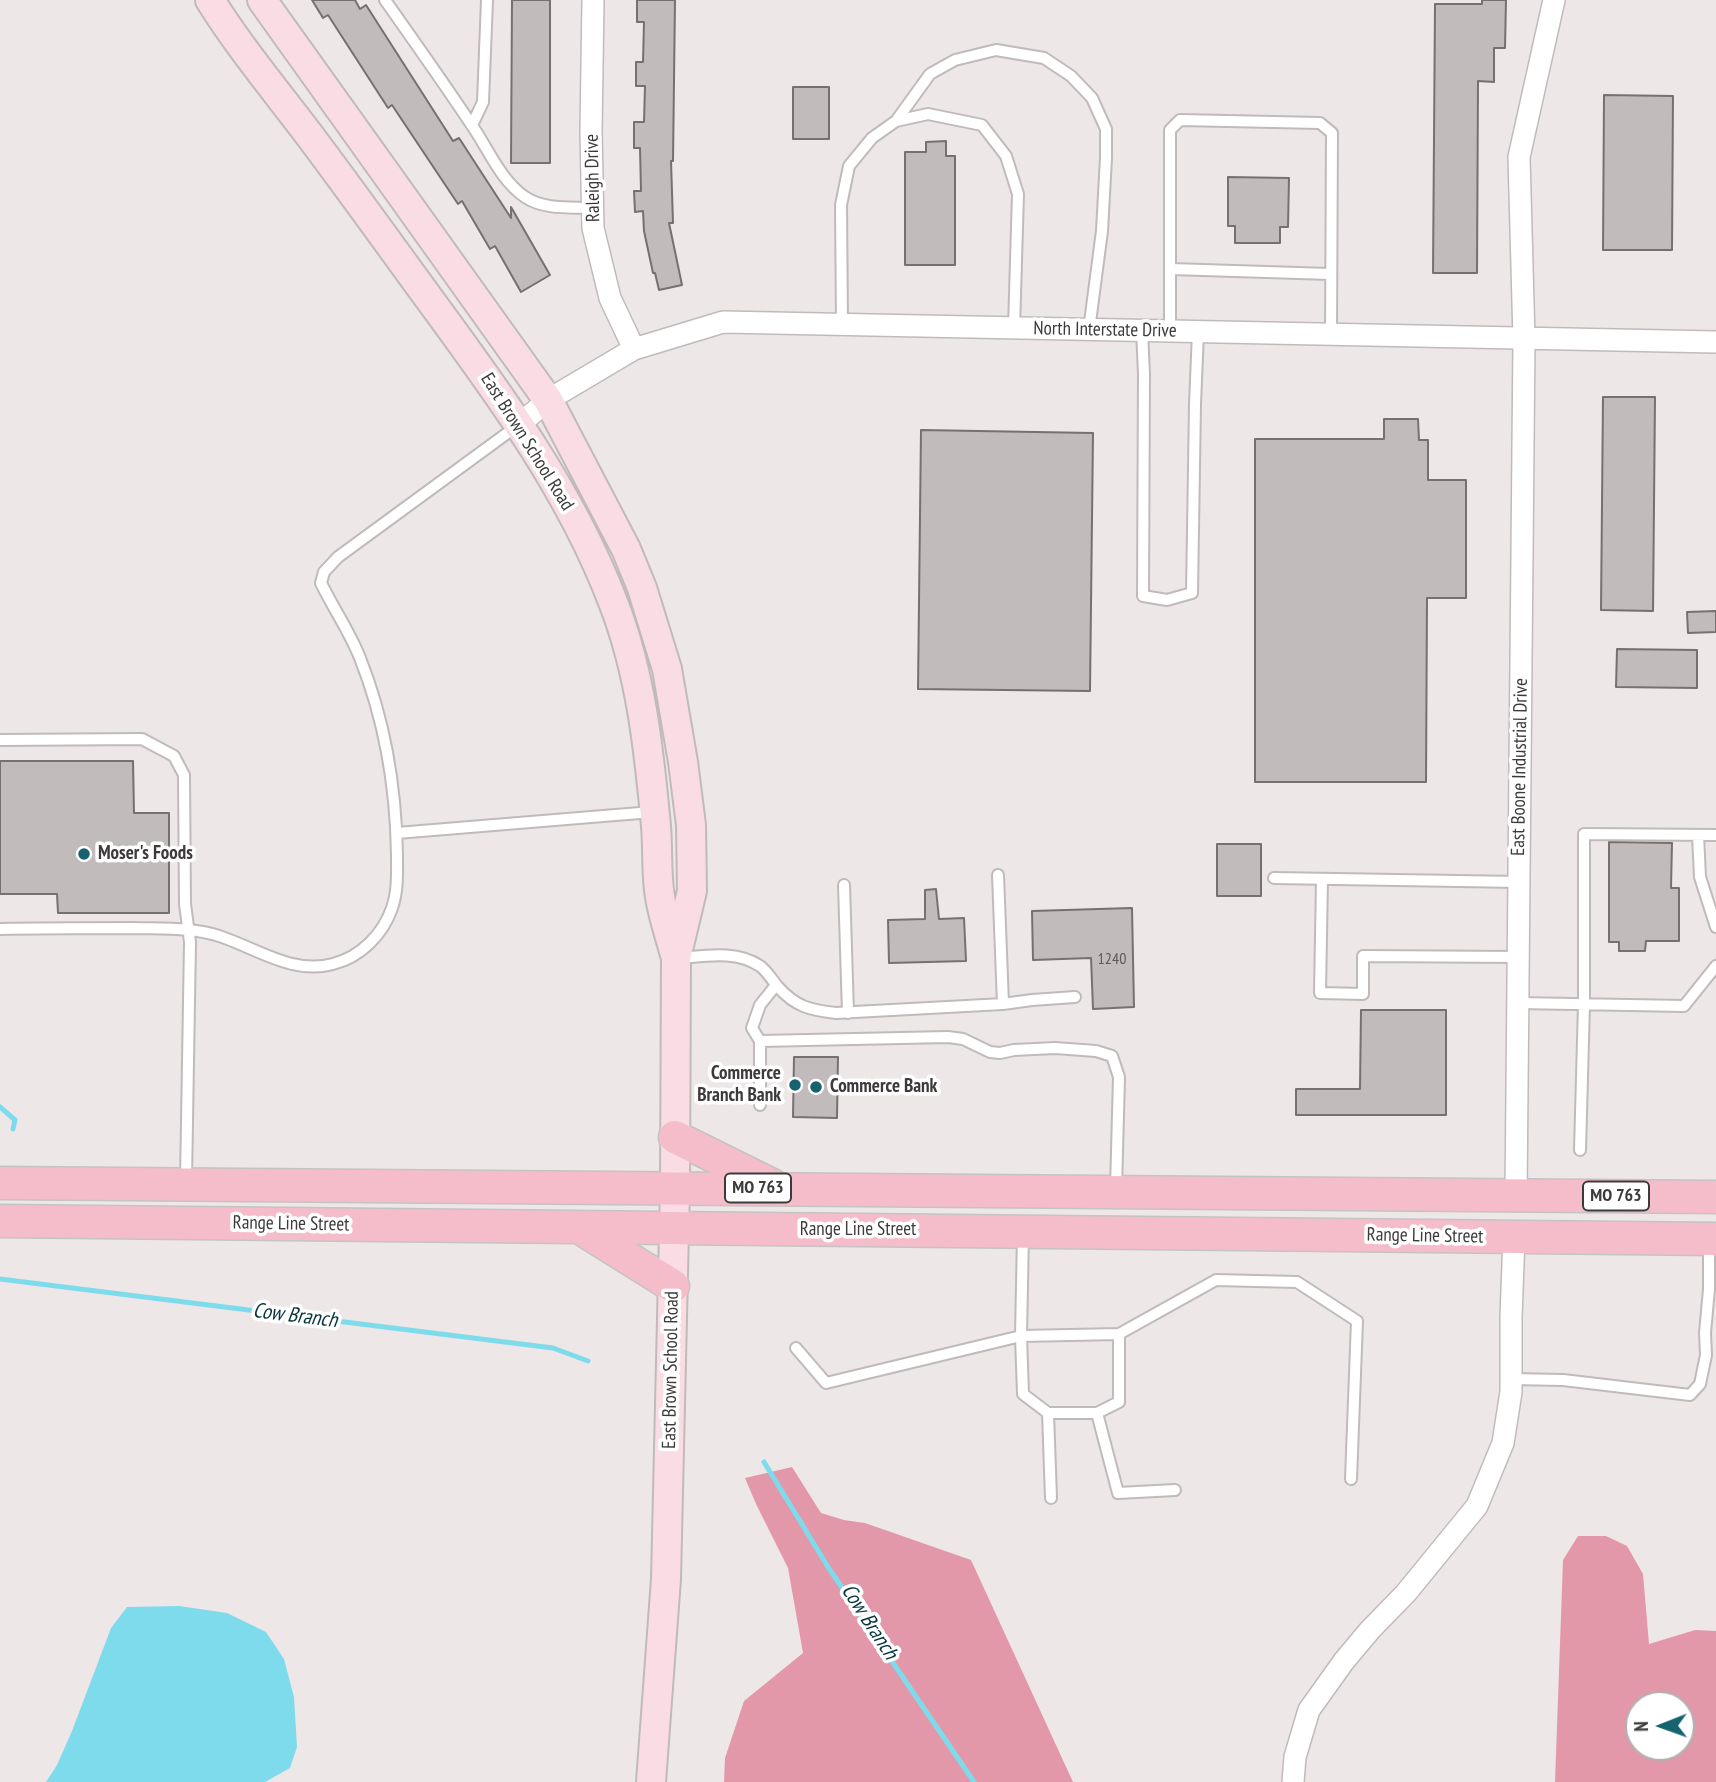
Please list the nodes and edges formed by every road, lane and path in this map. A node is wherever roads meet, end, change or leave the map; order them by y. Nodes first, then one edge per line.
1 (210, 0) edge
2 (262, 0) edge
3 (385, 0) edge
4 (487, 0) edge
5 (593, 0) edge
6 (1554, 0) edge
7 (896, 121) junction
8 (472, 125) junction
9 (593, 208) junction
10 (1171, 269) junction
11 (1330, 274) junction
12 (842, 325) junction
13 (1014, 328) junction
14 (1089, 330) junction
15 (1142, 331) junction
16 (1170, 332) junction
17 (1198, 332) junction
18 (1331, 335) junction
19 (1524, 339) junction
20 (1716, 342) edge
21 (634, 349) junction
22 (548, 400) junction
23 (520, 424) junction
24 (0, 740) edge
25 (655, 812) junction
26 (397, 833) junction
27 (1698, 835) junction
28 (1716, 835) edge
29 (998, 875) dead end
30 (1274, 878) dead end
31 (1322, 878) junction
32 (1518, 882) junction
33 (844, 885) dead end
34 (1716, 927) edge
35 (0, 929) edge
36 (188, 929) junction
37 (1518, 957) junction
38 (676, 958) junction
39 (1716, 966) edge
40 (776, 985) junction
41 (1075, 997) dead end
42 (1518, 1003) junction
43 (1003, 1004) junction
44 (1584, 1004) junction
45 (848, 1013) junction
46 (760, 1041) junction
47 (760, 1105) dead end
48 (675, 1138) junction
49 (1580, 1150) dead end
50 (0, 1183) edge
51 (186, 1184) junction
52 (675, 1188) junction
53 (780, 1188) junction
54 (1116, 1192) junction
55 (1516, 1195) junction
56 (1641, 1196) junction
57 (1716, 1197) edge
58 (0, 1221) edge
59 (72, 1222) junction
60 (579, 1227) junction
61 (674, 1228) junction
62 (1023, 1231) junction
63 (1335, 1235) junction
64 (1514, 1237) junction
65 (1713, 1239) edge
66 (673, 1286) junction
67 (1119, 1334) junction
68 (1021, 1336) junction
69 (796, 1348) dead end
70 (1511, 1379) junction
71 (1048, 1413) junction
72 (1097, 1413) junction
73 (1351, 1479) dead end
74 (1175, 1490) dead end
75 (1051, 1497) dead end
76 (651, 1782) edge
77 (1293, 1782) edge

1 - 23 main road, East Brown School Road
2 - 22 main road, East Brown School Road
3 - 8 lane
4 - 8 lane
5 - 9 street, Raleigh Drive
6 - 19 street, East Boone Industrial Drive
7 - 12 lane
7 - 13 lane
7 - 14 lane
8 - 9 lane
9 - 21 street, Raleigh Drive
10 - 11 lane
10 - 11 lane
10 - 16 lane
11 - 18 lane
12 - 13 street, North Interstate Drive
12 - 21 street, North Interstate Drive
13 - 14 street, North Interstate Drive
14 - 15 street, North Interstate Drive
15 - 16 street, North Interstate Drive
15 - 17 lane
16 - 17 street, North Interstate Drive
17 - 18 street, North Interstate Drive
18 - 19 street, North Interstate Drive
19 - 20 street, North Interstate Drive
19 - 32 street, East Boone Industrial Drive
21 - 22 street, North Interstate Drive
22 - 23 street, North Interstate Drive
22 - 38 main road, East Brown School Road
23 - 25 main road, East Brown School Road
23 - 26 lane
24 - 36 lane
25 - 26 lane
25 - 38 main road, East Brown School Road
26 - 36 lane
27 - 28 lane
27 - 34 lane
27 - 44 lane
29 - 43 lane
30 - 31 lane
31 - 32 lane
31 - 37 lane
32 - 37 street, East Boone Industrial Drive
33 - 45 lane
35 - 36 lane
36 - 51 lane
37 - 42 street, East Boone Industrial Drive
38 - 40 lane
38 - 48 main road, East Brown School Road
39 - 44 lane
40 - 45 lane
40 - 46 lane
41 - 43 lane
42 - 44 lane
42 - 55 street, East Boone Industrial Drive
43 - 45 lane
44 - 49 lane
46 - 47 lane
46 - 54 lane
48 - 52 main road, East Brown School Road
48 - 53 main road
50 - 51 main road, Range Line Street / MO 763
51 - 52 main road, Range Line Street / MO 763
51 - 59 main road
52 - 53 main road, Range Line Street / MO 763
52 - 61 main road, East Brown School Road
53 - 54 main road, Range Line Street / MO 763
54 - 55 main road, Range Line Street / MO 763
55 - 56 main road, Range Line Street / MO 763
55 - 63 main road
56 - 57 main road, Range Line Street / MO 763
56 - 64 main road
58 - 59 main road, Range Line Street / MO 763
59 - 60 main road, Range Line Street / MO 763
60 - 61 main road, Range Line Street / MO 763
60 - 66 main road
61 - 62 main road, Range Line Street / MO 763
61 - 66 main road, East Brown School Road
62 - 63 main road, Range Line Street / MO 763
62 - 68 lane
63 - 64 main road, Range Line Street / MO 763
64 - 65 main road, Range Line Street / MO 763
64 - 70 street
65 - 70 lane
66 - 76 main road, East Brown School Road
67 - 68 lane
67 - 72 lane
67 - 73 lane
68 - 69 lane
68 - 71 lane
70 - 77 street
71 - 72 lane
71 - 75 lane
72 - 74 lane

